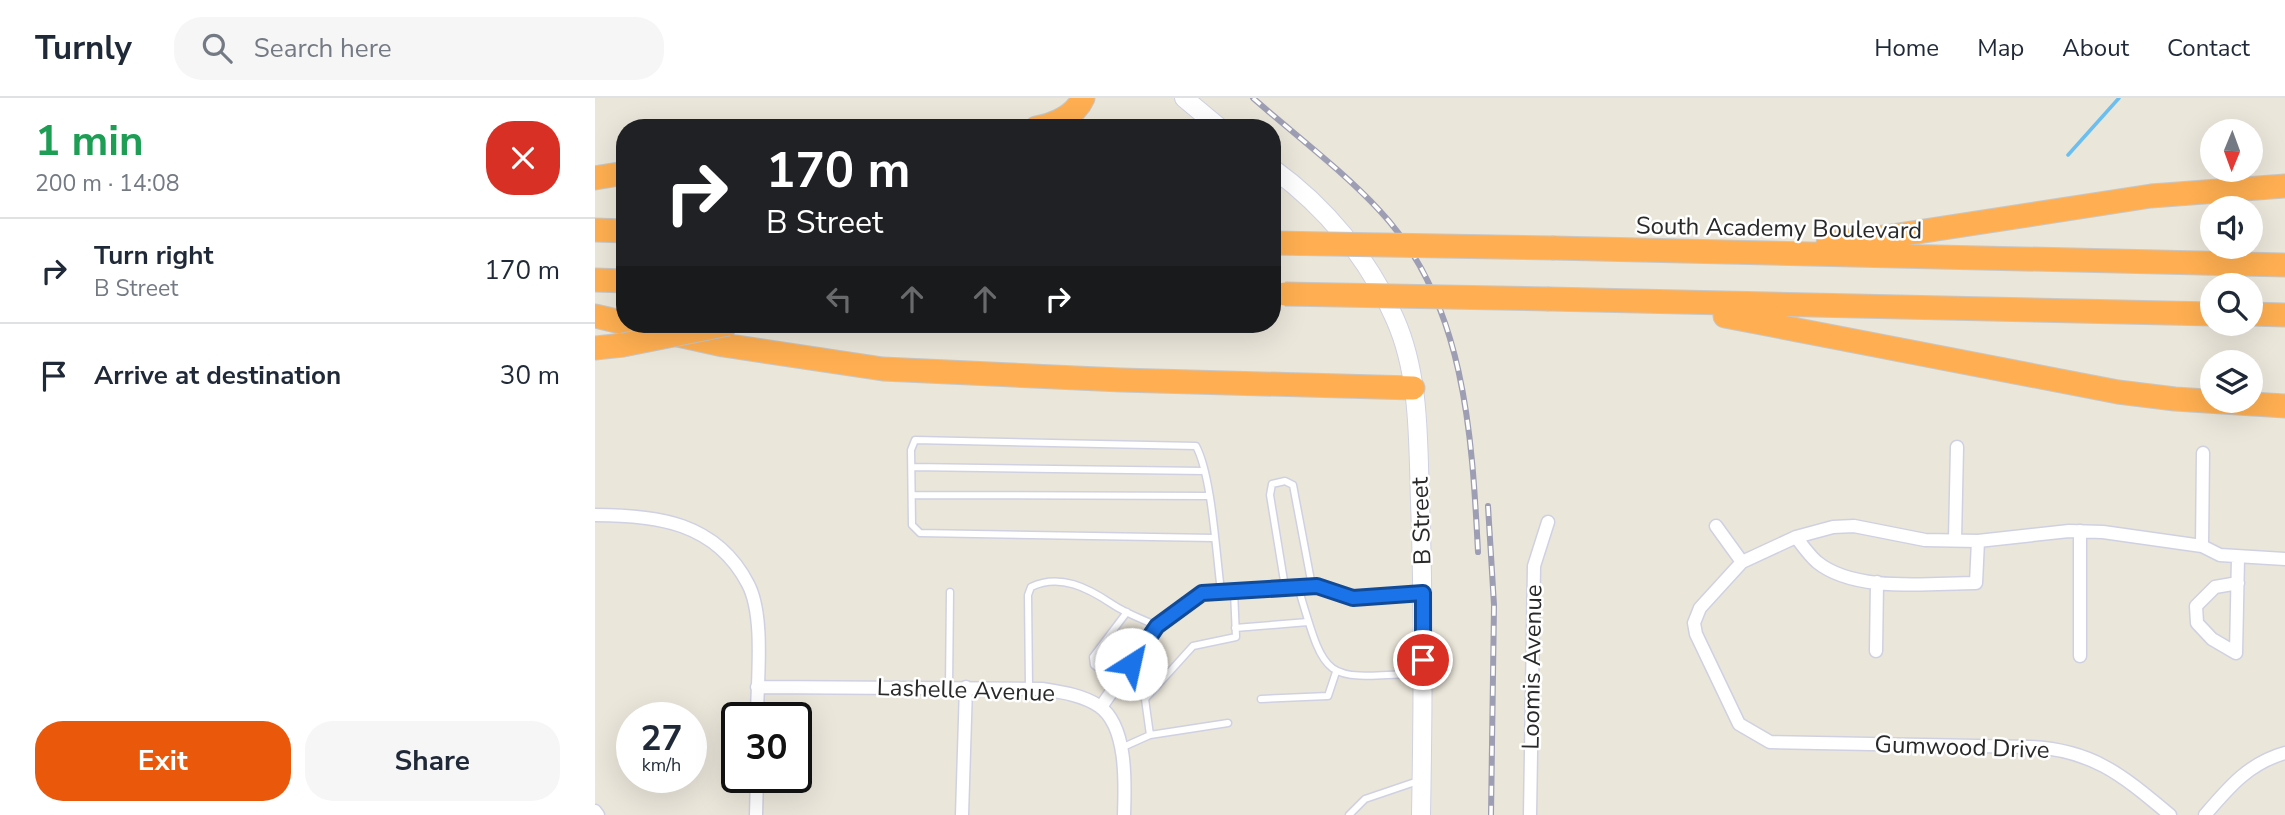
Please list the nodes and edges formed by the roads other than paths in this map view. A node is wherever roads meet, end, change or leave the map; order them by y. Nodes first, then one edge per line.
1 (1083, 98) edge
2 (1184, 98) edge
3 (1063, 119) edge
4 (1209, 119) edge
5 (616, 166) edge
6 (595, 167) edge
7 (616, 174) edge
8 (1281, 176) edge
9 (595, 178) edge
10 (2285, 186) edge
11 (595, 230) edge
12 (616, 230) edge
13 (1281, 243) edge
14 (1716, 253) junction
15 (2285, 265) edge
16 (595, 280) edge
17 (616, 281) edge
18 (1281, 294) edge
19 (1650, 304) junction
20 (2200, 314) edge
21 (2263, 314) edge
22 (2285, 315) edge
23 (595, 316) edge
24 (616, 326) edge
25 (621, 333) edge
26 (639, 333) edge
27 (595, 348) edge
28 (1413, 388) junction
29 (2285, 406) edge
30 (1957, 447) dead end
31 (2203, 453) dead end
32 (912, 467) junction
33 (1204, 471) junction
34 (912, 495) junction
35 (1208, 496) junction
36 (595, 515) edge
37 (1548, 522) dead end
38 (1716, 526) dead end
39 (2080, 531) junction
40 (1796, 537) junction
41 (1214, 538) junction
42 (1955, 540) junction
43 (1978, 541) junction
44 (2202, 546) junction
45 (2238, 558) junction
46 (2285, 559) edge
47 (1742, 562) junction
48 (1877, 582) junction
49 (2238, 583) junction
50 (1312, 586) junction
51 (1292, 587) junction
52 (1228, 591) junction
53 (950, 593) dead end
54 (1423, 593) junction
55 (1127, 612) junction
56 (1308, 622) junction
57 (1157, 626) junction
58 (1235, 628) junction
59 (1876, 651) dead end
60 (2080, 656) dead end
61 (1336, 672) junction
62 (1423, 673) junction
63 (1117, 684) junction
64 (757, 687) junction
65 (949, 687) junction
66 (966, 687) junction
67 (1029, 688) junction
68 (1261, 699) dead end
69 (757, 702) edge
70 (1101, 707) junction
71 (1228, 723) dead end
72 (1150, 735) junction
73 (1121, 748) junction
74 (2285, 753) edge
75 (1422, 780) junction
76 (757, 793) edge
77 (757, 815) edge
78 (962, 815) edge
79 (1124, 815) edge
80 (1349, 815) edge
81 (1421, 815) edge
82 (1529, 815) edge
83 (2170, 815) edge
84 (2206, 815) edge

1 - 3 highway
2 - 4 main road
5 - 6 highway
7 - 9 highway
8 - 28 main road, B Street
10 - 14 highway
11 - 12 highway
13 - 14 highway, South Academy Boulevard, bridge
14 - 15 highway, South Academy Boulevard
16 - 17 highway
18 - 19 highway, bridge
19 - 20 highway
19 - 29 highway
21 - 22 highway
23 - 24 highway
25 - 27 highway
26 - 28 highway
28 - 54 main road, B Street
30 - 42 street
31 - 44 street
32 - 33 lane
32 - 33 lane
32 - 34 lane
33 - 35 lane
34 - 35 lane
34 - 41 lane
35 - 41 lane
36 - 64 street
37 - 82 street, Loomis Avenue
38 - 47 street
39 - 43 street
39 - 44 street
39 - 60 street
40 - 42 street
40 - 47 street
40 - 48 street
41 - 52 lane
42 - 43 street
43 - 48 street
44 - 45 street
45 - 46 street
45 - 49 street
47 - 83 street, Gumwood Drive
48 - 59 street
49 - 49 street
50 - 51 street
50 - 51 lane
50 - 54 street
51 - 52 street
51 - 56 lane
52 - 57 street
52 - 58 lane
53 - 65 lane
54 - 62 main road, B Street
55 - 57 lane
55 - 63 lane
55 - 67 lane
56 - 58 lane
56 - 61 lane
57 - 63 street
58 - 72 lane
61 - 62 lane
61 - 68 lane
62 - 75 main road, B Street
63 - 70 street
64 - 65 street, Lashelle Avenue
64 - 69 street
65 - 66 street, Lashelle Avenue
66 - 67 street, Lashelle Avenue
66 - 78 street
67 - 70 street, Lashelle Avenue
70 - 73 street
71 - 72 lane
72 - 73 lane
73 - 79 street
74 - 84 street
75 - 80 lane
75 - 81 main road, B Street
76 - 77 street

